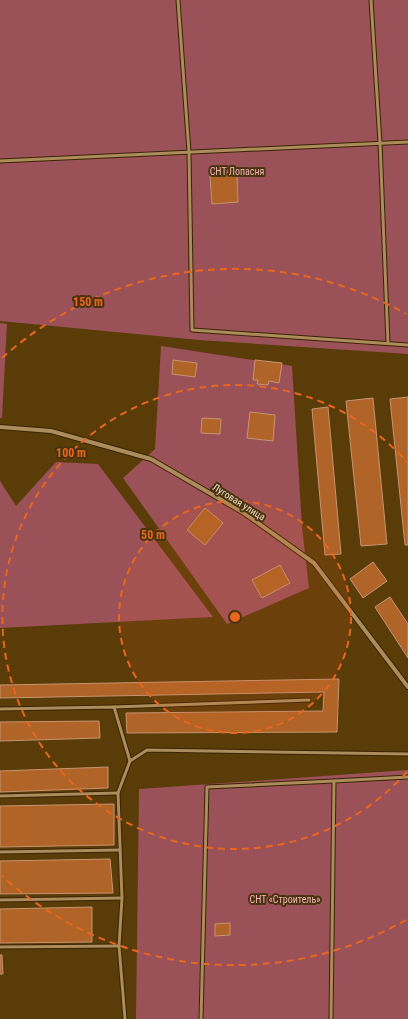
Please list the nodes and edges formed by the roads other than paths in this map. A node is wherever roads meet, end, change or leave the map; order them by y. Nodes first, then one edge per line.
1 (178, 0) edge
2 (371, 0) edge
3 (408, 142) edge
4 (380, 143) junction
5 (189, 152) junction
6 (0, 161) edge
7 (388, 344) junction
8 (408, 345) edge
9 (0, 427) edge
10 (408, 687) edge
11 (309, 700) dead end
12 (114, 707) junction
13 (0, 709) edge
14 (408, 754) edge
15 (130, 761) junction
16 (408, 777) edge
17 (334, 781) junction
18 (118, 793) junction
19 (0, 796) edge
20 (120, 850) junction
21 (0, 852) edge
22 (122, 898) junction
23 (0, 900) edge
24 (119, 946) junction
25 (0, 947) edge
26 (125, 1019) edge
27 (201, 1019) edge
28 (331, 1019) edge

1 - 5 lane
2 - 4 lane
3 - 4 lane
4 - 5 lane
4 - 7 lane
5 - 6 lane
5 - 7 lane
7 - 8 lane
9 - 10 street, Луговая улица
11 - 12 lane
12 - 13 lane
12 - 15 lane
14 - 15 lane
15 - 18 lane
16 - 17 lane
17 - 27 lane
17 - 28 lane
18 - 19 lane
18 - 20 lane
20 - 21 lane
20 - 22 lane
22 - 23 lane
22 - 24 lane
24 - 25 lane
24 - 26 lane

